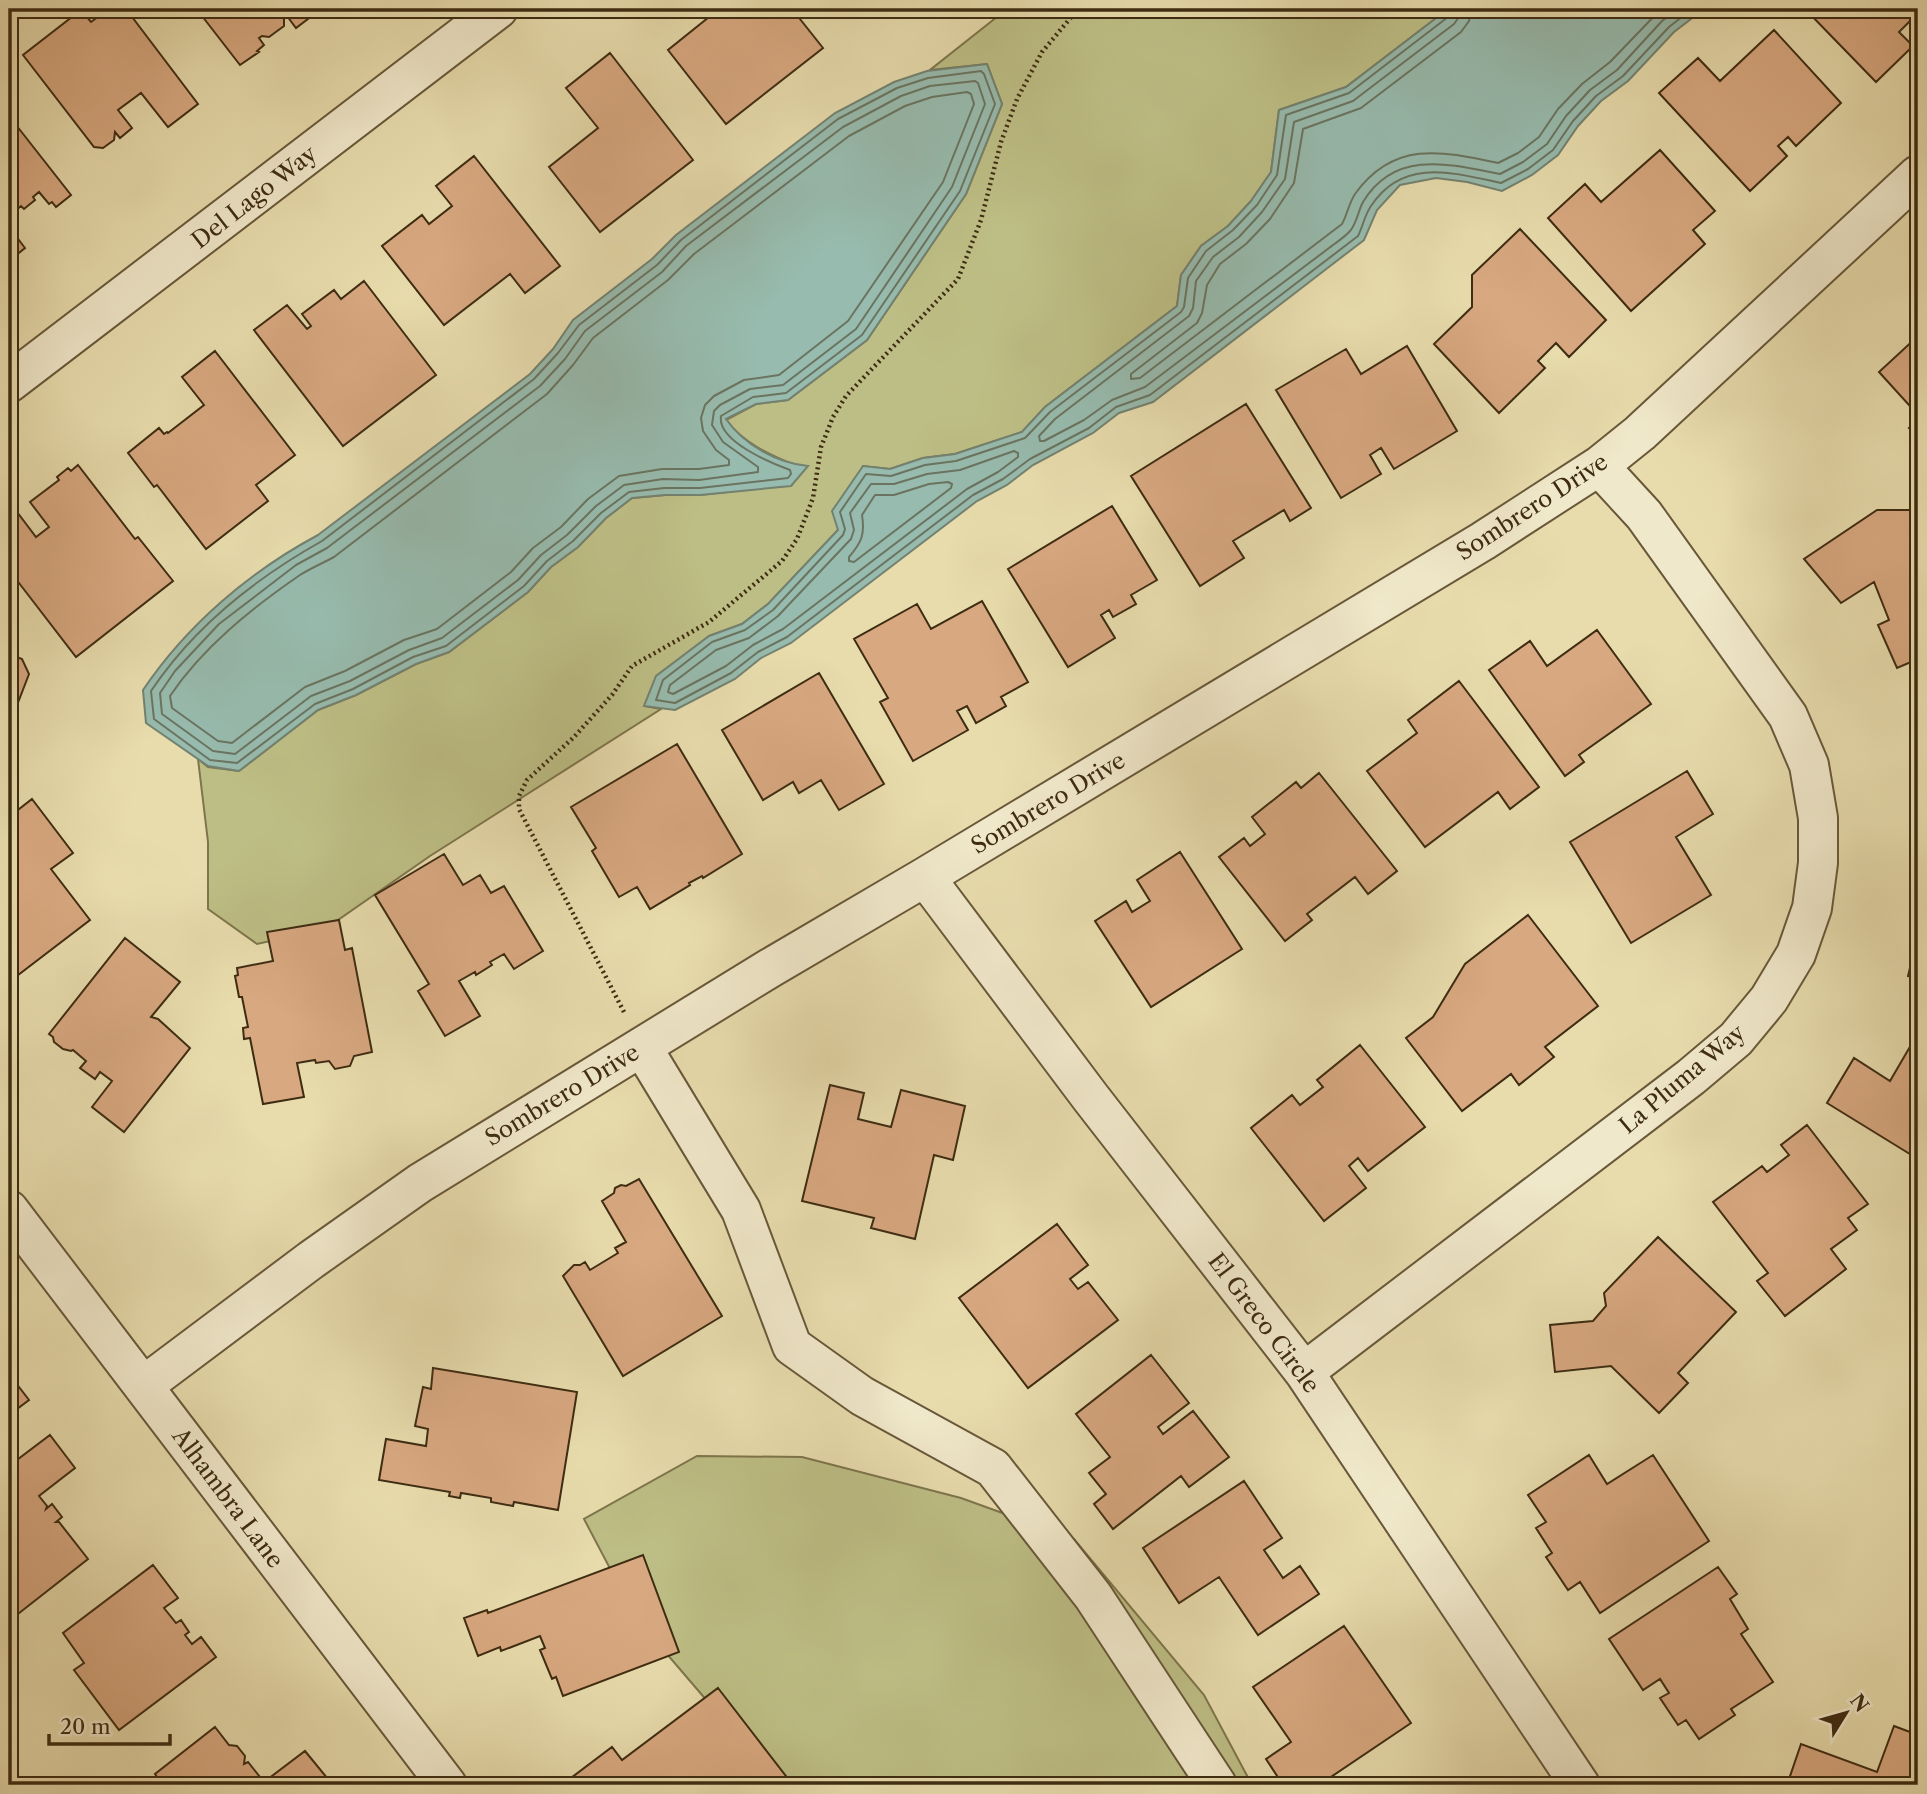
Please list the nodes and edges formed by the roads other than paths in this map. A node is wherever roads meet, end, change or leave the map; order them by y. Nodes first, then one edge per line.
1 (498, 9) edge
2 (1918, 175) edge
3 (9, 383) edge
4 (1599, 466) junction
5 (925, 877) junction
6 (642, 1047) junction
7 (9, 1210) edge
8 (1304, 1373) junction
9 (143, 1386) junction
10 (447, 1785) edge
11 (1217, 1785) edge
12 (1580, 1785) edge

1 - 3 street, Del Lago Way
2 - 4 street, Sombrero Drive
4 - 5 street, Sombrero Drive
4 - 8 street, La Pluma Way
5 - 6 street, Sombrero Drive
5 - 8 street, El Greco Circle
6 - 9 street, Sombrero Drive
6 - 11 street
7 - 9 street, Alhambra Lane
8 - 12 street, El Greco Circle
9 - 10 street, Alhambra Lane

